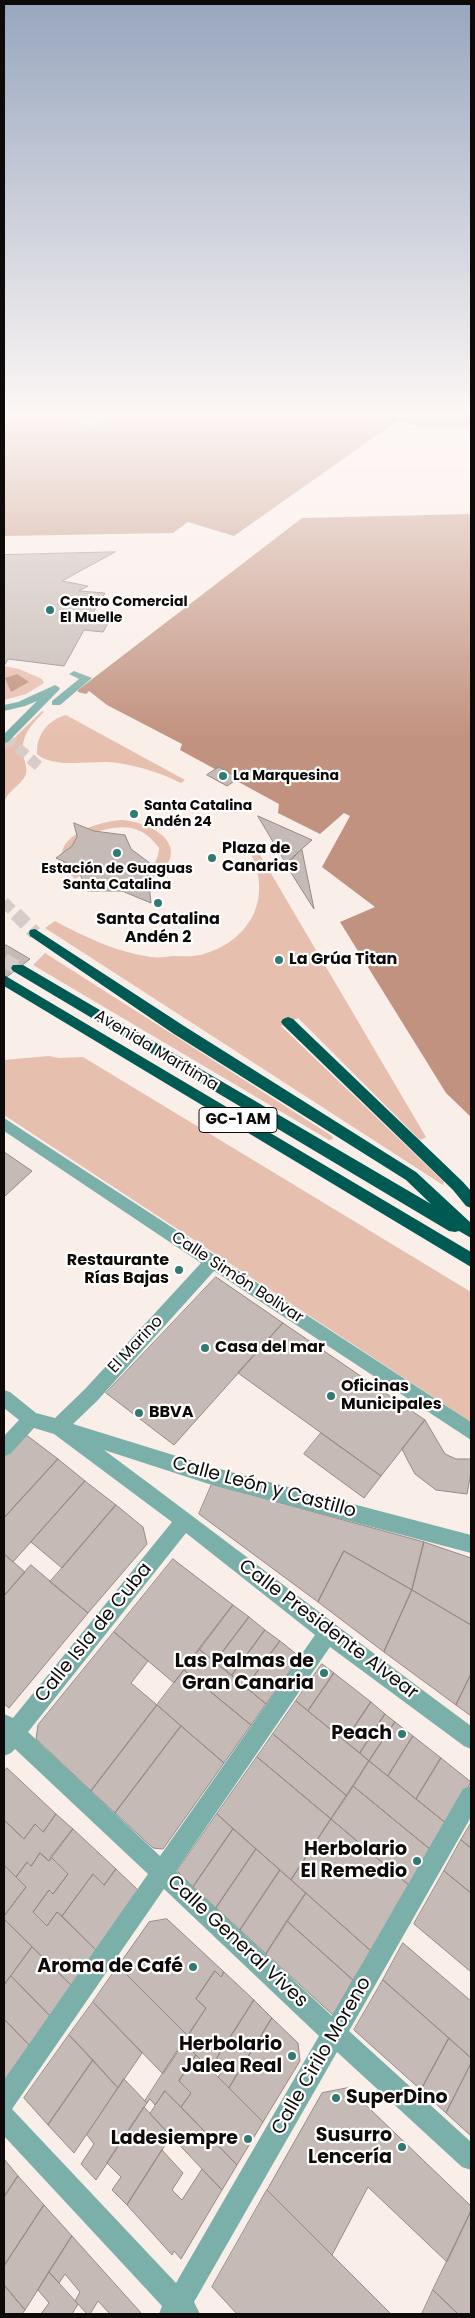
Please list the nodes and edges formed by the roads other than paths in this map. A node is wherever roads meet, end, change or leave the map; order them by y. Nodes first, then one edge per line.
1 (74, 674) dead end
2 (55, 688) junction
3 (56, 703) dead end
4 (4, 708) edge
5 (4, 727) edge
6 (4, 740) edge
7 (35, 934) tunnel mouth
8 (18, 968) tunnel mouth
9 (4, 980) tunnel mouth
10 (288, 1022) dead end
11 (4, 1124) edge
12 (471, 1202) edge
13 (471, 1234) edge
14 (467, 1259) edge
15 (212, 1262) junction
16 (4, 1398) edge
17 (31, 1419) junction
18 (58, 1427) junction
19 (471, 1432) edge
20 (4, 1448) edge
21 (185, 1520) junction
22 (471, 1544) edge
23 (328, 1633) junction
24 (7, 1734) edge
25 (471, 1739) edge
26 (471, 1797) edge
27 (162, 1872) junction
28 (334, 2034) junction
29 (4, 2100) edge
30 (4, 2118) edge
31 (471, 2158) edge
32 (179, 2311) edge

1 - 3 street
2 - 4 street
2 - 5 street
2 - 6 street
7 - 13 highway
8 - 13 highway, Avenida Marítima / GC-1 AM
9 - 14 highway, Avenida Marítima / GC-1 AM
10 - 12 highway
11 - 15 street, Calle Simón Bolivar
15 - 18 street, El Marino
15 - 19 street, Calle Simón Bolivar
16 - 17 street, Calle León y Castillo
17 - 18 street, Calle León y Castillo
17 - 20 street
18 - 21 street, Calle León y Castillo
18 - 22 street, Calle León y Castillo
21 - 23 street, Calle Presidente Alvear
21 - 24 street, Calle Isla de Cuba
23 - 25 street, Calle Presidente Alvear
23 - 27 street
24 - 27 street, Calle General Vives
26 - 28 street, Calle Cirilo Moreno
27 - 28 street, Calle General Vives
27 - 29 street
28 - 31 street, Calle General Vives
28 - 32 street, Calle Cirilo Moreno
30 - 32 street

